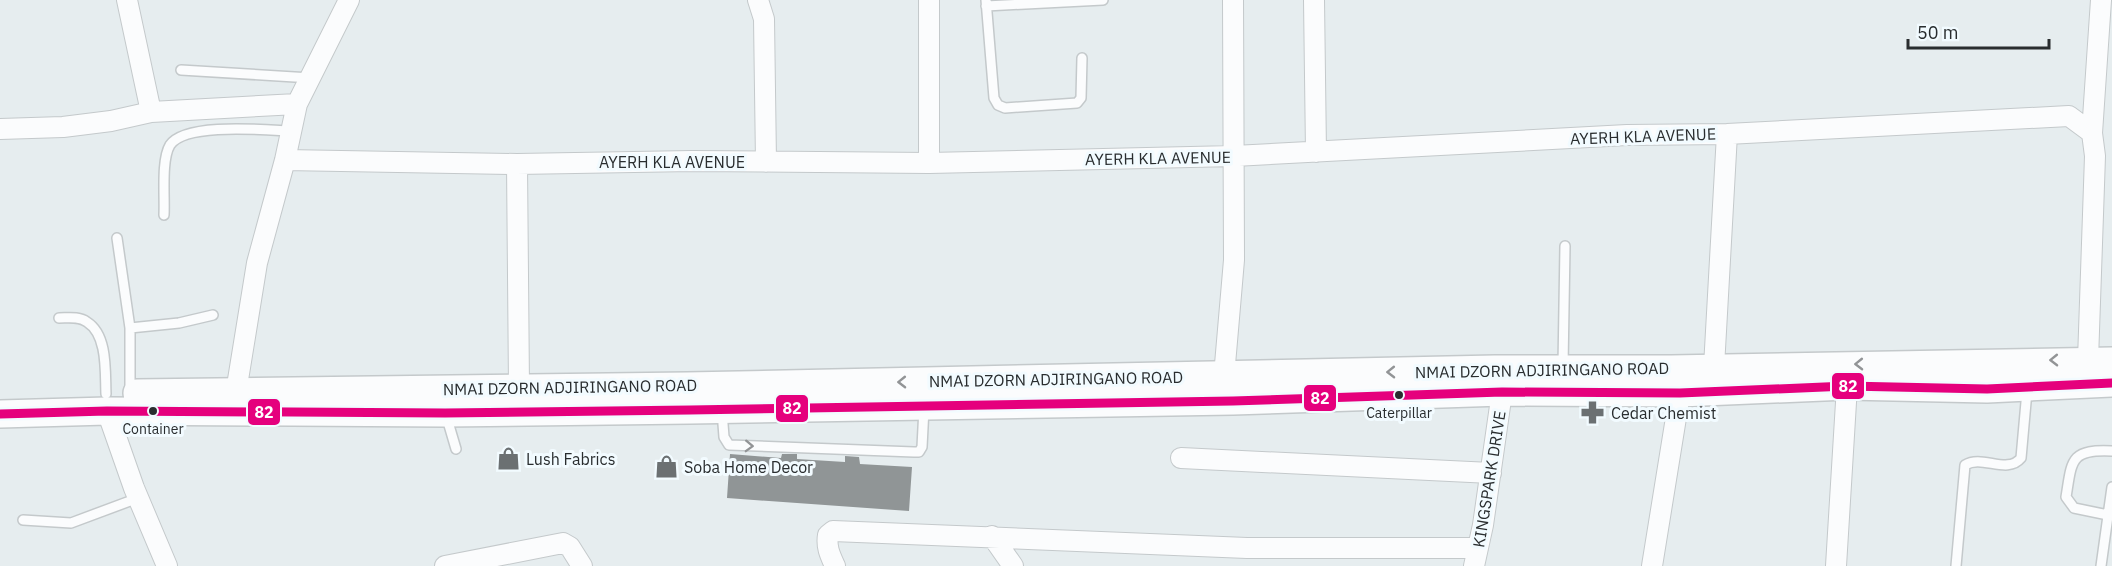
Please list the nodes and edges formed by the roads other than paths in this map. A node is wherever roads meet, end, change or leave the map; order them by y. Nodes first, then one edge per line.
1 (127, 0) edge
2 (758, 0) edge
3 (929, 0) edge
4 (1104, 0) edge
5 (1233, 0) edge
6 (1314, 0) edge
7 (2101, 0) edge
8 (346, 1) edge
9 (986, 3) edge
10 (1082, 58) dead end
11 (181, 70) dead end
12 (311, 78) junction
13 (297, 104) junction
14 (151, 112) junction
15 (0, 129) edge
16 (291, 131) junction
17 (2092, 133) junction
18 (1727, 134) junction
19 (1316, 152) junction
20 (1234, 156) junction
21 (285, 160) junction
22 (766, 162) junction
23 (517, 164) junction
24 (929, 164) junction
25 (164, 214) dead end
26 (117, 238) dead end
27 (1565, 246) dead end
28 (213, 315) dead end
29 (58, 318) dead end
30 (130, 328) junction
31 (2100, 360) edge
32 (1714, 367) junction
33 (1563, 369) junction
34 (1224, 376) junction
35 (2112, 382) edge
36 (1847, 386) junction
37 (519, 387) junction
38 (2028, 388) junction
39 (236, 392) junction
40 (1503, 392) junction
41 (1680, 393) junction
42 (0, 395) edge
43 (689, 398) junction
44 (114, 399) junction
45 (924, 406) junction
46 (721, 409) junction
47 (446, 412) junction
48 (0, 414) edge
49 (456, 449) dead end
50 (2112, 451) edge
51 (1181, 458) dead end
52 (1491, 473) junction
53 (2112, 487) edge
54 (138, 498) junction
55 (2108, 515) junction
56 (23, 520) dead end
57 (992, 536) junction
58 (1476, 557) edge
59 (168, 566) edge
60 (445, 566) edge
61 (582, 566) edge
62 (834, 566) edge
63 (1013, 566) edge
64 (1652, 566) edge
65 (1836, 566) edge
66 (1956, 566) edge
67 (2101, 566) edge

1 - 14 street
2 - 22 street
3 - 24 street
4 - 9 lane
5 - 20 street
6 - 19 street
7 - 17 street
8 - 12 street
9 - 10 lane
11 - 12 lane
12 - 13 street
13 - 14 street
13 - 16 street
14 - 15 street
16 - 21 street
16 - 25 lane
17 - 18 street, AYERH KLA AVENUE
17 - 31 street
18 - 19 street, AYERH KLA AVENUE
18 - 32 street
19 - 20 street, AYERH KLA AVENUE
20 - 24 street, AYERH KLA AVENUE
20 - 34 street
21 - 23 street, AYERH KLA AVENUE
21 - 39 street
22 - 23 street, AYERH KLA AVENUE
22 - 24 street, AYERH KLA AVENUE
23 - 37 street
26 - 30 lane
27 - 33 lane
28 - 30 lane
29 - 44 lane
30 - 44 lane
31 -> 32 main road, NMAI DZORN ADJIRINGANO ROAD
32 - 33 main road, NMAI DZORN ADJIRINGANO ROAD
33 -> 34 main road, NMAI DZORN ADJIRINGANO ROAD
34 -> 43 main road, NMAI DZORN ADJIRINGANO ROAD
35 - 38 main road, NMAI DZORN ADJIRINGANO ROAD
36 - 38 main road, NMAI DZORN ADJIRINGANO ROAD
36 - 41 main road, NMAI DZORN ADJIRINGANO ROAD
36 - 65 street
37 - 39 main road, NMAI DZORN ADJIRINGANO ROAD
37 - 43 main road, NMAI DZORN ADJIRINGANO ROAD
38 - 66 lane
39 - 44 main road, NMAI DZORN ADJIRINGANO ROAD
40 - 41 main road, NMAI DZORN ADJIRINGANO ROAD
40 - 45 main road, NMAI DZORN ADJIRINGANO ROAD
40 - 52 street, KINGSPARK DRIVE
41 - 64 street
42 - 44 main road, NMAI DZORN ADJIRINGANO ROAD
43 - 46 main road, NMAI DZORN ADJIRINGANO ROAD
43 - 47 main road, NMAI DZORN ADJIRINGANO ROAD
44 - 47 main road, NMAI DZORN ADJIRINGANO ROAD
44 - 48 main road, NMAI DZORN ADJIRINGANO ROAD
44 - 54 street
45 - 46 main road, NMAI DZORN ADJIRINGANO ROAD
46 -> 45 lane
47 - 49 lane
50 - 55 lane
51 - 52 street
52 - 58 street, KINGSPARK DRIVE
53 - 55 lane
54 - 56 lane
54 - 59 street
55 - 67 lane
57 - 58 street
57 - 62 street
57 - 63 street
60 - 61 street

